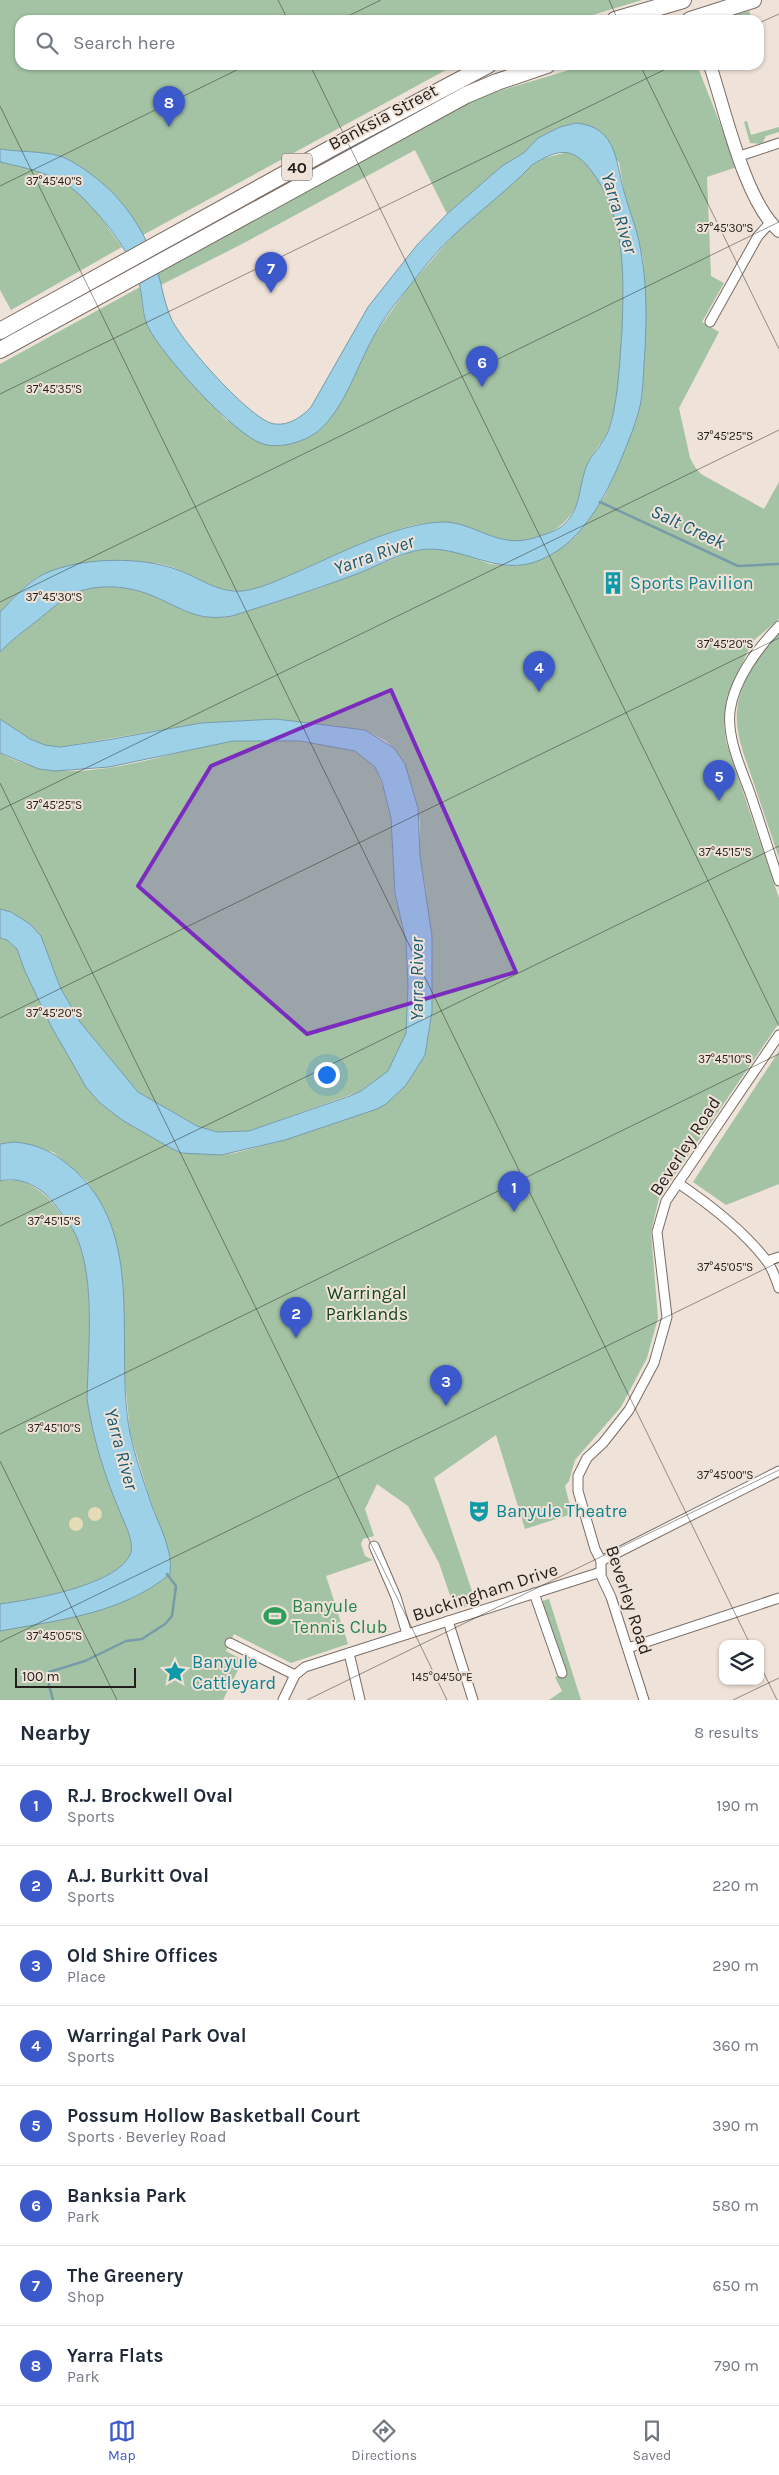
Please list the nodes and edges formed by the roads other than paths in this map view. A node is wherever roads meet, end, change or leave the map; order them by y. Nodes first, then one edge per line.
1 (682, 0) edge
2 (753, 0) edge
3 (732, 6) junction
4 (632, 15) edge
5 (690, 15) edge
6 (707, 15) edge
7 (724, 15) edge
8 (479, 70) edge
9 (532, 70) edge
10 (706, 70) edge
11 (712, 70) edge
12 (718, 87) junction
13 (779, 143) edge
14 (740, 156) junction
15 (774, 224) edge
16 (186, 239) junction
17 (96, 288) junction
18 (710, 322) dead end
19 (0, 331) edge
20 (0, 350) edge
21 (779, 626) edge
22 (779, 881) edge
23 (779, 1034) edge
24 (678, 1183) junction
25 (779, 1257) edge
26 (768, 1261) junction
27 (779, 1288) edge
28 (779, 1471) edge
29 (374, 1546) dead end
30 (601, 1561) junction
31 (600, 1572) junction
32 (534, 1593) junction
33 (779, 1598) edge
34 (448, 1621) junction
35 (407, 1634) junction
36 (230, 1643) dead end
37 (628, 1648) junction
38 (346, 1654) junction
39 (562, 1673) dead end
40 (295, 1675) junction
41 (282, 1700) edge
42 (360, 1700) edge
43 (473, 1700) edge
44 (644, 1700) edge

1 - 4 highway
1 - 5 highway
2 - 3 highway
3 - 6 highway
3 - 7 main road
8 - 16 highway, Banksia Street / 40
9 - 16 highway, Banksia Street / 40
10 - 12 main road
11 - 12 main road
12 - 14 main road
13 - 14 street
14 - 15 main road
15 - 18 street
16 - 17 highway, 40
17 - 19 highway, 40
17 - 20 highway, 40
21 - 22 street
23 - 24 street, Beverley Road
24 - 26 street
24 - 30 street, Beverley Road
25 - 26 street
26 - 27 street
28 - 30 street
29 - 35 street
30 - 31 street, Beverley Road
31 - 32 street, Buckingham Drive
31 - 37 street, Beverley Road
32 - 34 street, Buckingham Drive
32 - 39 street
33 - 37 street
34 - 35 street, Buckingham Drive
34 - 43 street
35 - 38 street, Buckingham Drive
36 - 40 street
37 - 44 street, Beverley Road
38 - 40 street, Buckingham Drive
38 - 42 street
40 - 41 street

